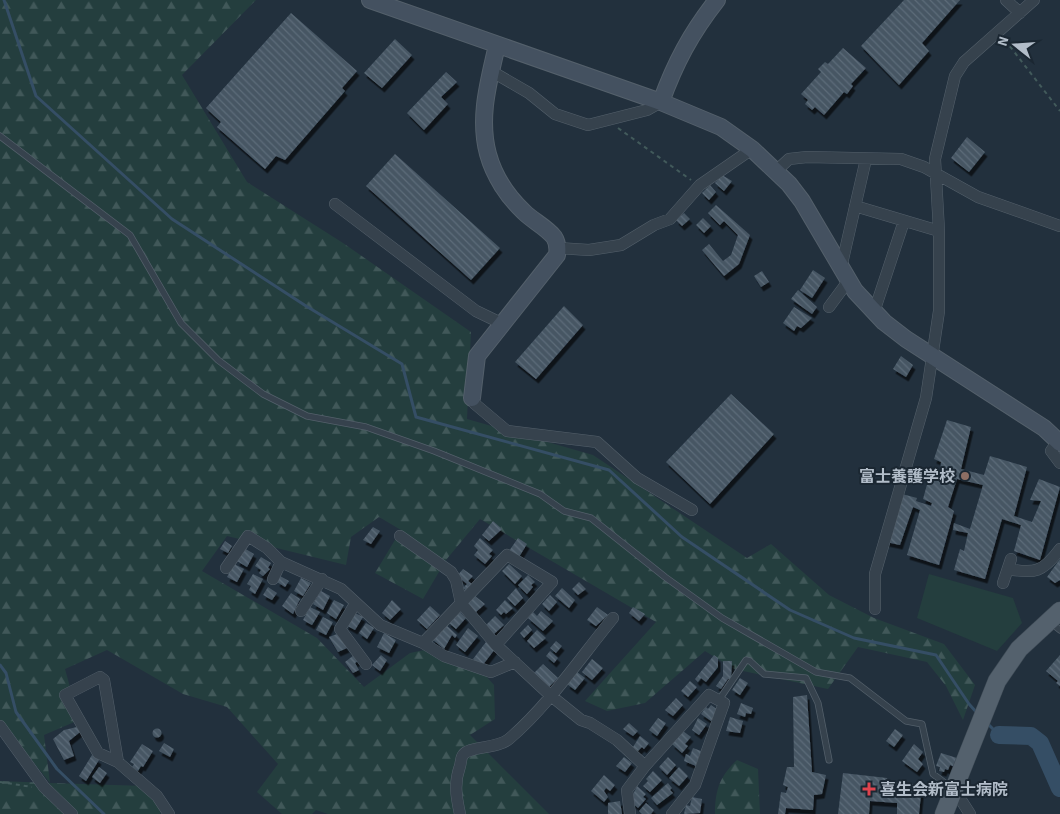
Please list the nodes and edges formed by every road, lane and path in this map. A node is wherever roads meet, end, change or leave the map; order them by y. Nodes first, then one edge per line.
1 (370, 0) edge
2 (717, 0) edge
3 (1006, 0) edge
4 (1034, 0) edge
5 (1020, 13) junction
6 (998, 32) junction
7 (497, 45) junction
8 (491, 71) junction
9 (661, 102) junction
10 (1060, 112) edge
11 (608, 121) junction
12 (0, 136) edge
13 (752, 149) junction
14 (866, 158) junction
15 (776, 171) junction
16 (936, 175) junction
17 (700, 185) junction
18 (335, 204) dead end
19 (855, 206) junction
20 (904, 221) junction
21 (1060, 226) edge
22 (939, 231) junction
23 (558, 248) junction
24 (845, 274) junction
25 (829, 307) dead end
26 (874, 312) junction
27 (503, 324) junction
28 (932, 355) junction
29 (472, 398) joint
30 (1059, 442) edge
31 (1060, 463) edge
32 (692, 510) dead end
33 (400, 536) dead end
34 (1060, 549) edge
35 (281, 562) junction
36 (226, 568) dead end
37 (273, 579) dead end
38 (322, 579) junction
39 (1003, 583) dead end
40 (461, 603) junction
41 (355, 604) junction
42 (875, 609) dead end
43 (301, 611) dead end
44 (613, 618) dead end
45 (1056, 621) edge
46 (423, 643) junction
47 (496, 645) junction
48 (514, 662) junction
49 (366, 664) dead end
50 (550, 695) junction
51 (719, 700) junction
52 (0, 726) edge
53 (828, 760) dead end
54 (118, 762) junction
55 (645, 766) junction
56 (0, 782) edge
57 (46, 789) junction
58 (954, 789) junction
59 (671, 813) edge
60 (72, 814) edge
61 (168, 814) edge
62 (460, 814) edge
63 (630, 814) edge
64 (944, 814) edge
65 (970, 814) edge

1 - 7 street
2 - 9 street
3 - 5 street
4 - 5 street
5 - 6 street
6 - 10 path
6 - 16 street
7 - 8 street
7 - 9 street
8 - 11 street
8 - 23 street
9 - 11 street
9 - 13 street
11 - 17 path
12 - 58 lane
13 - 15 street
13 - 17 street
14 - 15 street
14 - 16 street
14 - 19 street
15 - 24 street
16 - 21 street
16 - 22 street
17 - 23 street
18 - 27 street
19 - 20 street
19 - 24 street
20 - 22 street
20 - 26 street
22 - 28 street
23 - 27 street
24 - 25 street
24 - 26 street
26 - 28 street
27 - 29 street
28 - 30 street
28 - 42 street
29 - 32 street
30 - 31 street
33 - 40 street
34 - 39 street
35 - 36 street
35 - 37 street
35 - 38 street
38 - 41 street
38 - 43 street
40 - 46 street
40 - 47 street
40 - 47 street
41 - 46 street
41 - 49 street
44 - 50 street
45 - 58 main road
46 - 48 street
47 - 48 street
48 - 50 street
50 - 55 street
50 - 62 street
51 - 53 lane
51 - 55 street
51 - 59 street
52 - 57 street
54 - 54 street
54 - 61 street
55 - 63 street
56 - 57 path
57 - 60 street
58 - 64 main road
58 - 65 street

